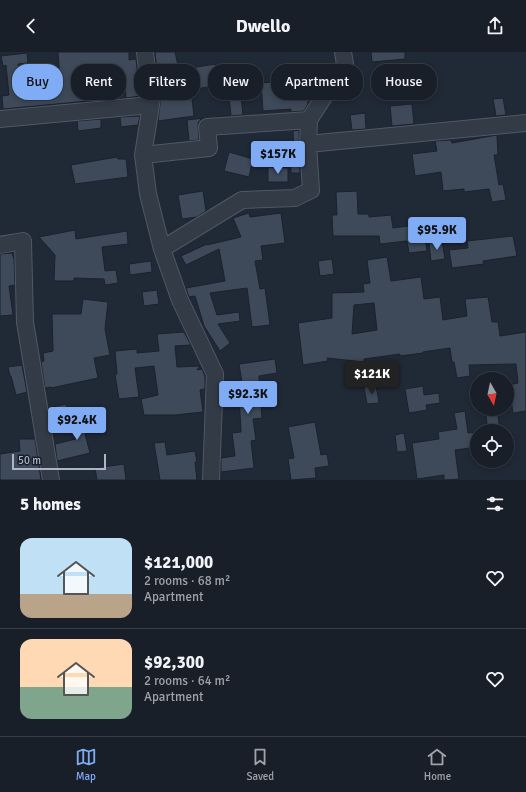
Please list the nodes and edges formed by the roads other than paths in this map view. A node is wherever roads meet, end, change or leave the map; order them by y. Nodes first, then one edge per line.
1 (145, 52) edge
2 (343, 52) edge
3 (151, 105) junction
4 (0, 118) edge
5 (309, 120) junction
6 (526, 123) edge
7 (308, 144) junction
8 (143, 155) junction
9 (0, 245) edge
10 (162, 250) junction
11 (50, 480) edge
12 (210, 480) edge

1 - 3 street
2 - 5 street
3 - 4 street
3 - 8 street
5 - 7 street
5 - 8 street
6 - 7 street
7 - 10 street
8 - 10 street
9 - 11 street
10 - 12 street

